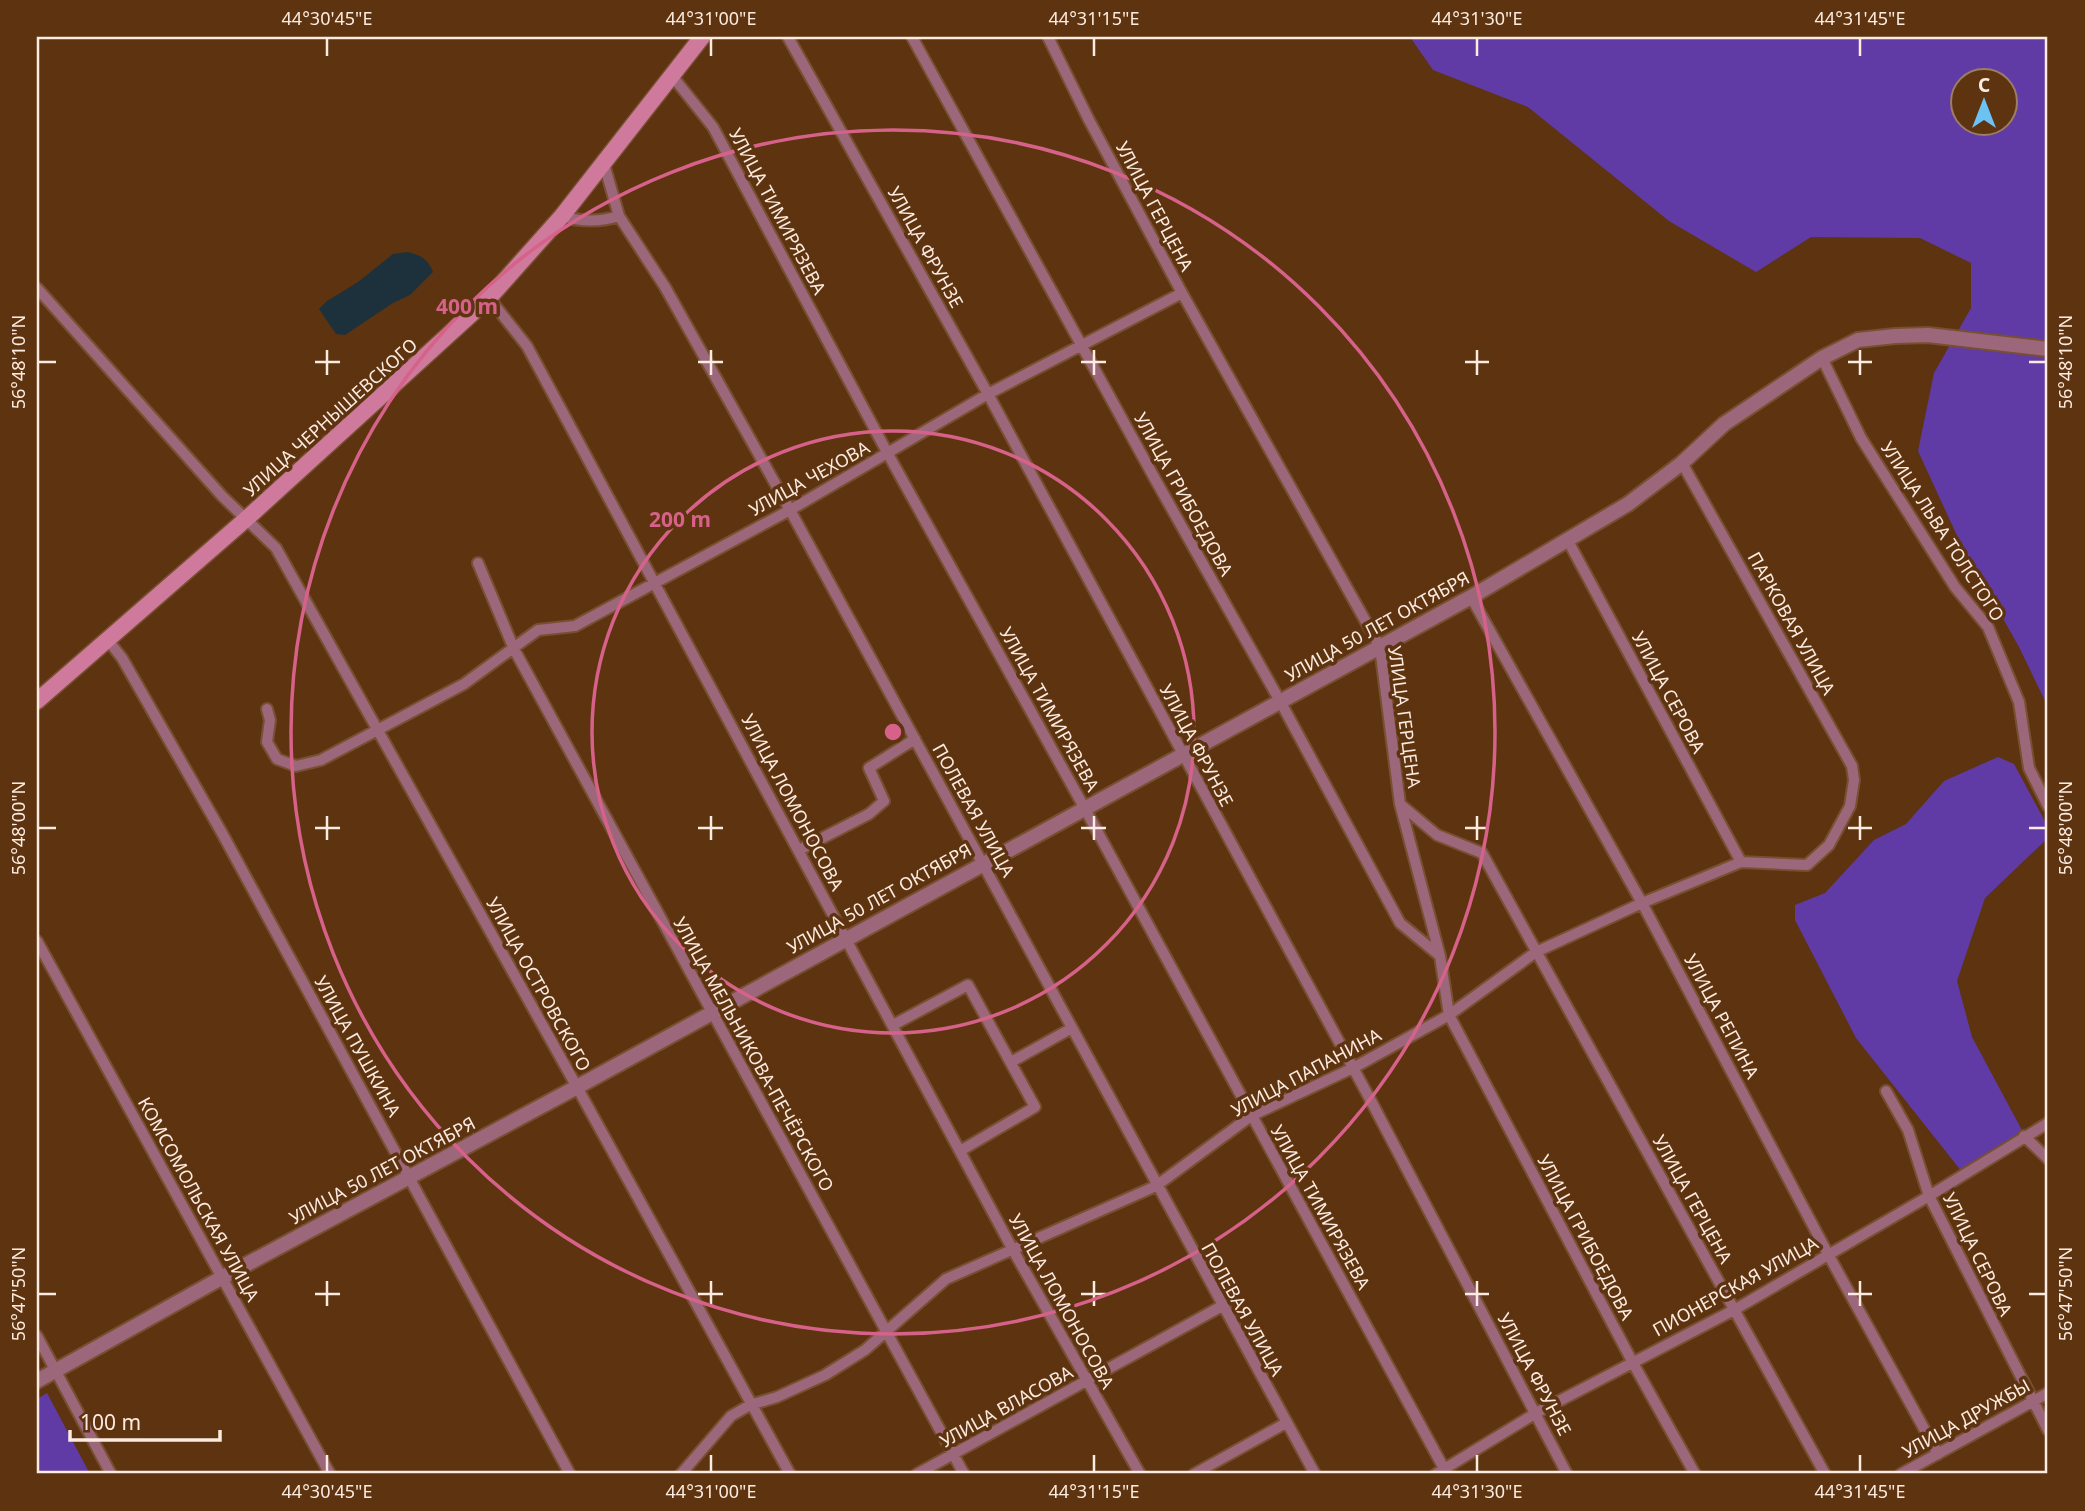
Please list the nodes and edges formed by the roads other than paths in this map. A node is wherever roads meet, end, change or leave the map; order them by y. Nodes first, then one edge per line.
1 (702, 37) edge
2 (788, 37) edge
3 (912, 37) edge
4 (1048, 37) edge
5 (673, 77) junction
6 (604, 164) junction
7 (562, 216) junction
8 (619, 216) junction
9 (37, 288) edge
10 (1182, 293) junction
11 (489, 298) junction
12 (1083, 346) junction
13 (2048, 349) edge
14 (1822, 358) junction
15 (988, 394) junction
16 (888, 454) junction
17 (1682, 463) junction
18 (790, 510) junction
19 (245, 520) junction
20 (1567, 539) junction
21 (478, 563) dead end
22 (656, 582) junction
23 (1471, 597) junction
24 (107, 639) junction
25 (1380, 647) junction
26 (514, 649) junction
27 (37, 701) edge
28 (1280, 701) junction
29 (267, 709) dead end
30 (378, 729) junction
31 (915, 739) junction
32 (1181, 754) junction
33 (1400, 804) junction
34 (1850, 806) joint
35 (2048, 806) edge
36 (1084, 807) junction
37 (799, 850) junction
38 (1741, 862) junction
39 (983, 863) junction
40 (1642, 903) junction
41 (846, 938) junction
42 (37, 941) edge
43 (1536, 952) junction
44 (1440, 956) junction
45 (711, 1013) junction
46 (1449, 1015) junction
47 (893, 1025) junction
48 (1072, 1028) junction
49 (1011, 1062) junction
50 (1353, 1068) junction
51 (577, 1087) junction
52 (1886, 1091) dead end
53 (1251, 1116) junction
54 (2048, 1123) edge
55 (2024, 1136) junction
56 (960, 1151) junction
57 (2048, 1159) edge
58 (409, 1177) junction
59 (1156, 1186) junction
60 (1930, 1196) junction
61 (1013, 1250) junction
62 (1828, 1254) junction
63 (223, 1277) junction
64 (1222, 1306) junction
65 (1734, 1310) junction
66 (884, 1331) junction
67 (37, 1336) edge
68 (1633, 1363) junction
69 (56, 1371) junction
70 (37, 1381) edge
71 (1087, 1381) junction
72 (2048, 1393) edge
73 (2033, 1402) junction
74 (750, 1405) junction
75 (1536, 1413) junction
76 (1286, 1423) junction
77 (2048, 1430) edge
78 (1938, 1454) junction
79 (953, 1455) junction
80 (1443, 1473) edge
81 (111, 1474) edge
82 (330, 1474) edge
83 (570, 1474) edge
84 (681, 1474) edge
85 (790, 1474) edge
86 (918, 1474) edge
87 (964, 1474) edge
88 (1140, 1474) edge
89 (1194, 1474) edge
90 (1315, 1474) edge
91 (1567, 1474) edge
92 (1695, 1474) edge
93 (1825, 1474) edge
94 (1901, 1474) edge

1 - 5 main road, УЛИЦА ЧЕРНЫШЕВСКОГО
2 - 15 street, УЛИЦА ФРУНЗЕ
3 - 12 street, УЛИЦА ГРИБОЕДОВА
4 - 10 street, УЛИЦА ГЕРЦЕНА
5 - 6 main road, УЛИЦА ЧЕРНЫШЕВСКОГО
5 - 16 street, УЛИЦА ТИМИРЯЗЕВА
6 - 7 main road, УЛИЦА ЧЕРНЫШЕВСКОГО
6 - 8 street, ПОЛЕВАЯ УЛИЦА
7 - 8 street
7 - 11 main road, УЛИЦА ЧЕРНЫШЕВСКОГО
8 - 18 street, ПОЛЕВАЯ УЛИЦА
9 - 19 street, УЛИЦА ОСТРОВСКОГО
10 - 12 street, УЛИЦА ЧЕХОВА
10 - 25 street, УЛИЦА ГЕРЦЕНА
11 - 19 main road, УЛИЦА ЧЕРНЫШЕВСКОГО
11 - 22 street, УЛИЦА ЛОМОНОСОВА
12 - 15 street, УЛИЦА ЧЕХОВА
12 - 28 street, УЛИЦА ГРИБОЕДОВА
13 - 14 street, УЛИЦА 50 ЛЕТ ОКТЯБРЯ
14 - 17 street, УЛИЦА 50 ЛЕТ ОКТЯБРЯ
14 - 35 street, УЛИЦА ЛЬВА ТОЛСТОГО
15 - 16 street, УЛИЦА ЧЕХОВА
15 - 32 street, УЛИЦА ФРУНЗЕ
16 - 18 street, УЛИЦА ЧЕХОВА
16 - 36 street, УЛИЦА ТИМИРЯЗЕВА
17 - 20 street, УЛИЦА 50 ЛЕТ ОКТЯБРЯ
17 - 34 street, ПАРКОВАЯ УЛИЦА
18 - 22 street, УЛИЦА ЧЕХОВА
18 - 31 street, ПОЛЕВАЯ УЛИЦА
19 - 24 main road, УЛИЦА ЧЕРНЫШЕВСКОГО
19 - 30 street, УЛИЦА ОСТРОВСКОГО
20 - 23 street, УЛИЦА 50 ЛЕТ ОКТЯБРЯ
20 - 38 street, УЛИЦА СЕРОВА
21 - 26 street, УЛИЦА МЕЛЬНИКОВА-ПЕЧЁРСКОГО
22 - 26 street, УЛИЦА ЧЕХОВА
22 - 37 street, УЛИЦА ЛОМОНОСОВА
23 - 25 street, УЛИЦА 50 ЛЕТ ОКТЯБРЯ
23 - 40 street, УЛИЦА РЕПИНА
24 - 27 main road, УЛИЦА ЧЕРНЫШЕВСКОГО
24 - 58 street, УЛИЦА ПУШКИНА
25 - 28 street, УЛИЦА 50 ЛЕТ ОКТЯБРЯ
25 - 33 street, УЛИЦА ГЕРЦЕНА
26 - 30 street, УЛИЦА ЧЕХОВА
26 - 45 street, УЛИЦА МЕЛЬНИКОВА-ПЕЧЁРСКОГО
28 - 32 street, УЛИЦА 50 ЛЕТ ОКТЯБРЯ
28 - 44 street, УЛИЦА ГРИБОЕДОВА
29 - 30 street, УЛИЦА ЧЕХОВА
30 - 51 street, УЛИЦА ОСТРОВСКОГО
31 - 37 street
31 - 39 street, ПОЛЕВАЯ УЛИЦА
32 - 36 street, УЛИЦА 50 ЛЕТ ОКТЯБРЯ
32 - 50 street, УЛИЦА ФРУНЗЕ
33 - 43 street, УЛИЦА ГЕРЦЕНА
33 - 44 street, УЛИЦА ГРИБОЕДОВА
34 - 38 street, УЛИЦА ПАПАНИНА
36 - 39 street, УЛИЦА 50 ЛЕТ ОКТЯБРЯ
36 - 53 street, УЛИЦА ТИМИРЯЗЕВА
37 - 41 street, УЛИЦА ЛОМОНОСОВА
38 - 40 street, УЛИЦА ПАПАНИНА
39 - 41 street, УЛИЦА 50 ЛЕТ ОКТЯБРЯ
39 - 48 street, ПОЛЕВАЯ УЛИЦА
40 - 43 street, УЛИЦА ПАПАНИНА
40 - 62 street, УЛИЦА РЕПИНА
41 - 45 street, УЛИЦА 50 ЛЕТ ОКТЯБРЯ
41 - 47 street, УЛИЦА ЛОМОНОСОВА
42 - 63 street, КОМСОМОЛЬСКАЯ УЛИЦА
43 - 46 street, УЛИЦА ПАПАНИНА
43 - 65 street, УЛИЦА ГЕРЦЕНА
44 - 46 street, УЛИЦА ГРИБОЕДОВА
45 - 51 street, УЛИЦА 50 ЛЕТ ОКТЯБРЯ
45 - 66 street, УЛИЦА МЕЛЬНИКОВА-ПЕЧЁРСКОГО
46 - 50 street, УЛИЦА ПАПАНИНА
46 - 68 street, УЛИЦА ГРИБОЕДОВА
47 - 49 street
47 - 56 street, УЛИЦА ЛОМОНОСОВА
48 - 49 street
48 - 59 street, ПОЛЕВАЯ УЛИЦА
49 - 56 street
50 - 53 street, УЛИЦА ПАПАНИНА
50 - 75 street, УЛИЦА ФРУНЗЕ
51 - 58 street, УЛИЦА 50 ЛЕТ ОКТЯБРЯ
51 - 74 street, УЛИЦА ОСТРОВСКОГО
52 - 60 street, УЛИЦА СЕРОВА
53 - 59 street, УЛИЦА ПАПАНИНА
53 - 80 street, УЛИЦА ТИМИРЯЗЕВА
54 - 55 street, ПИОНЕРСКАЯ УЛИЦА
55 - 57 street
55 - 60 street, ПИОНЕРСКАЯ УЛИЦА
56 - 61 street, УЛИЦА ЛОМОНОСОВА
58 - 63 street, УЛИЦА 50 ЛЕТ ОКТЯБРЯ
58 - 83 street, УЛИЦА ПУШКИНА
59 - 61 street, УЛИЦА ПАПАНИНА
59 - 64 street, ПОЛЕВАЯ УЛИЦА
60 - 62 street, ПИОНЕРСКАЯ УЛИЦА
60 - 73 street, УЛИЦА СЕРОВА
61 - 66 street, УЛИЦА ПАПАНИНА
61 - 71 street, УЛИЦА ЛОМОНОСОВА
62 - 65 street, ПИОНЕРСКАЯ УЛИЦА
62 - 78 street, УЛИЦА РЕПИНА
63 - 69 street, УЛИЦА 50 ЛЕТ ОКТЯБРЯ
63 - 82 street, КОМСОМОЛЬСКАЯ УЛИЦА
64 - 71 street, УЛИЦА ВЛАСОВА
64 - 76 street, ПОЛЕВАЯ УЛИЦА
65 - 68 street, ПИОНЕРСКАЯ УЛИЦА
65 - 93 street, УЛИЦА ГЕРЦЕНА
66 - 74 street, УЛИЦА ПАПАНИНА
66 - 79 street, УЛИЦА МЕЛЬНИКОВА-ПЕЧЁРСКОГО
67 - 69 street
68 - 75 street, ПИОНЕРСКАЯ УЛИЦА
68 - 92 street, УЛИЦА ГРИБОЕДОВА
69 - 70 street, УЛИЦА 50 ЛЕТ ОКТЯБРЯ
69 - 81 street
71 - 79 street, УЛИЦА ВЛАСОВА
71 - 88 street, УЛИЦА ЛОМОНОСОВА
72 - 73 street, УЛИЦА ДРУЖБЫ
73 - 77 street, УЛИЦА СЕРОВА
73 - 78 street, УЛИЦА ДРУЖБЫ
74 - 84 street, УЛИЦА ПАПАНИНА
74 - 85 street, УЛИЦА ОСТРОВСКОГО
75 - 80 street, ПИОНЕРСКАЯ УЛИЦА
75 - 91 street, УЛИЦА ФРУНЗЕ
76 - 89 street
76 - 90 street, ПОЛЕВАЯ УЛИЦА
78 - 94 street, УЛИЦА ДРУЖБЫ
79 - 86 street, УЛИЦА ВЛАСОВА
79 - 87 street, УЛИЦА МЕЛЬНИКОВА-ПЕЧЁРСКОГО

